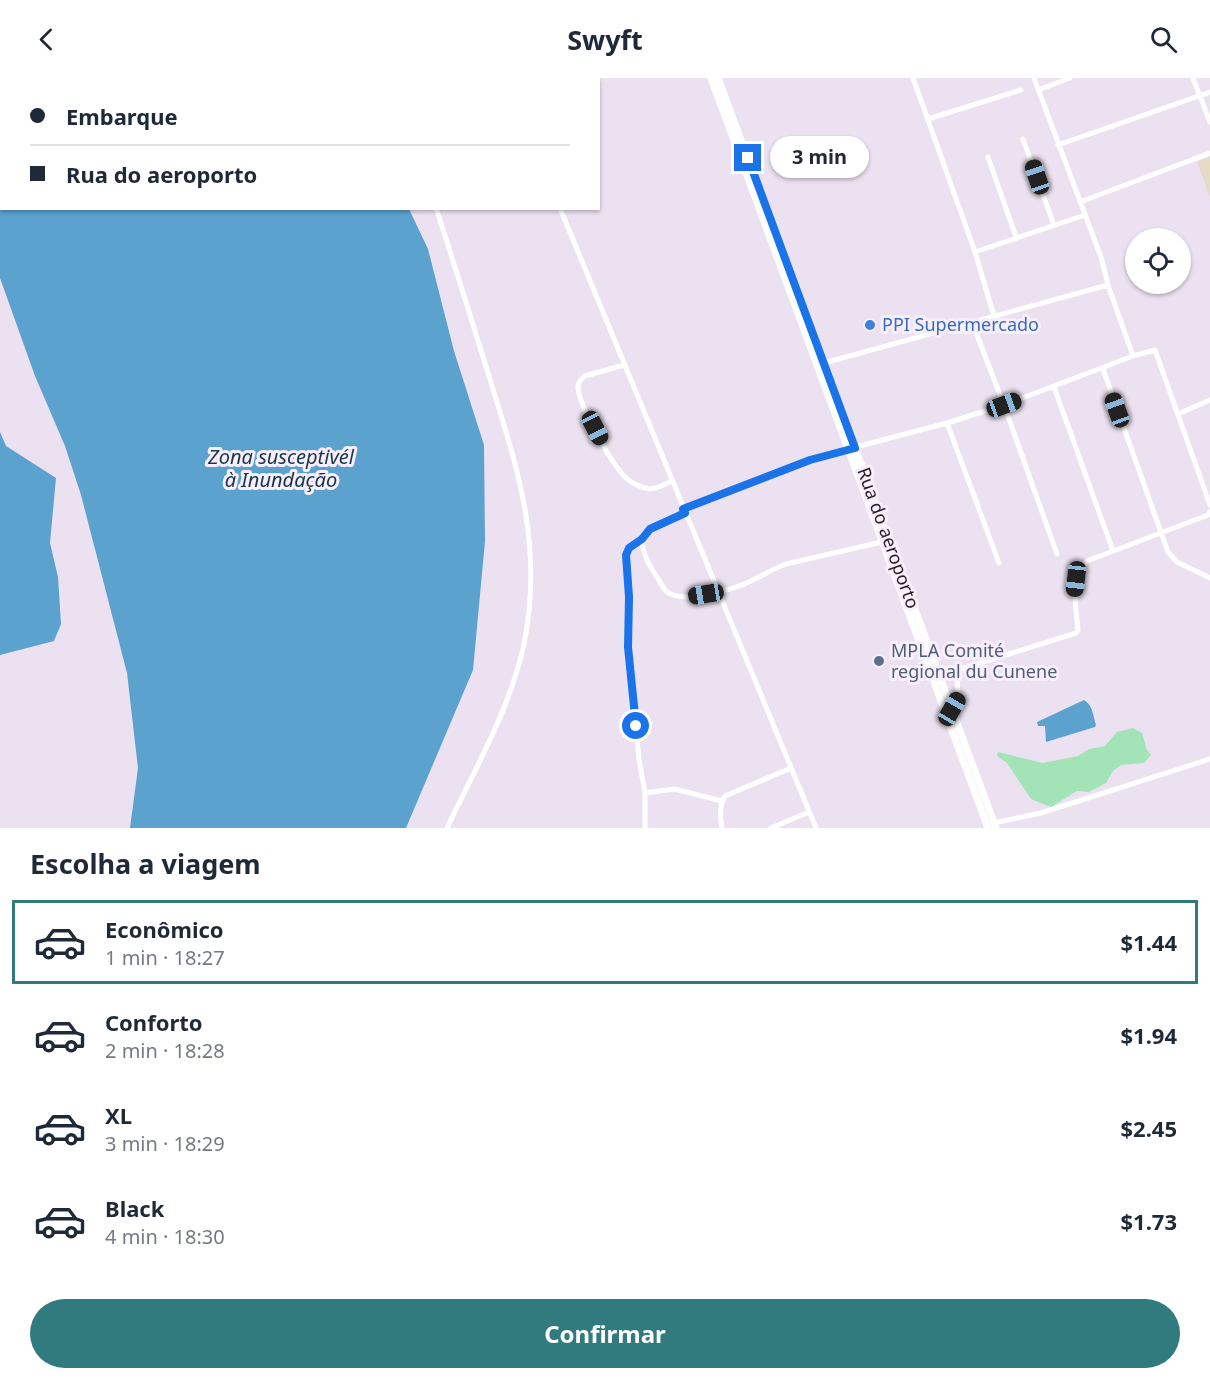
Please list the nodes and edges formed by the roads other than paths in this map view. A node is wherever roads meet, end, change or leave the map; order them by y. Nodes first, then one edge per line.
1 (913, 78) edge
2 (1034, 78) edge
3 (1070, 78) edge
4 (1193, 78) edge
5 (716, 79) edge
6 (1021, 90) dead end
7 (1038, 90) junction
8 (1210, 92) edge
9 (1200, 95) junction
10 (928, 119) junction
11 (1210, 122) edge
12 (1023, 139) dead end
13 (1058, 145) junction
14 (1210, 153) edge
15 (988, 157) dead end
16 (1080, 202) junction
17 (437, 210) edge
18 (561, 210) edge
19 (1085, 214) junction
20 (1054, 225) junction
21 (1016, 237) junction
22 (975, 252) junction
23 (1108, 285) junction
24 (994, 316) junction
25 (972, 322) junction
26 (1133, 356) junction
27 (824, 363) junction
28 (624, 365) junction
29 (1102, 369) junction
30 (1054, 387) junction
31 (1210, 400) edge
32 (1004, 405) junction
33 (1178, 414) junction
34 (947, 423) junction
35 (851, 449) junction
36 (672, 481) junction
37 (1210, 505) edge
38 (684, 511) junction
39 (1210, 512) edge
40 (1160, 533) junction
41 (642, 539) junction
42 (882, 542) junction
43 (1113, 550) junction
44 (1057, 554) dead end
45 (999, 563) dead end
46 (1210, 578) edge
47 (719, 592) junction
48 (949, 711) junction
49 (1210, 759) edge
50 (791, 768) junction
51 (645, 793) junction
52 (722, 801) junction
53 (809, 812) junction
54 (993, 826) edge
55 (447, 828) edge
56 (645, 828) edge
57 (722, 828) edge
58 (771, 828) edge
59 (816, 828) edge

1 - 10 street
2 - 7 street
3 - 7 street
4 - 9 street
5 - 27 main road, Rua do aeroporto
5 - 35 main road, Rua do aeroporto
6 - 10 street
7 - 13 street
8 - 9 street
9 - 11 street
9 - 13 street
10 - 22 street
12 - 20 street
13 - 16 street
14 - 16 street
15 - 21 street
16 - 19 street
17 - 55 street
18 - 28 street
19 - 20 street
19 - 23 street
20 - 21 street
21 - 22 street
22 - 24 street
23 - 24 street
23 - 26 street
24 - 25 street
25 - 27 street
25 - 32 street
26 - 29 street
26 - 33 street
27 - 35 main road, Rua do aeroporto
28 - 36 street
28 - 36 street
29 - 30 street
29 - 40 street
30 - 32 street
30 - 43 street
31 - 33 street
32 - 34 street
32 - 44 street
33 - 37 street
34 - 35 street
34 - 45 street
35 - 38 street
35 - 42 main road, Rua do aeroporto
35 - 48 main road, Rua do aeroporto
36 - 38 street
38 - 41 street
38 - 47 street
39 - 40 street
40 - 43 street
40 - 46 street
41 - 47 street
41 - 51 street
42 - 47 street
42 - 48 main road, Rua do aeroporto
43 - 48 street
47 - 50 street
48 - 54 main road, Rua do aeroporto
49 - 54 street
50 - 52 street
50 - 53 street
51 - 52 street
51 - 56 street
52 - 57 street
53 - 58 street
53 - 59 street

